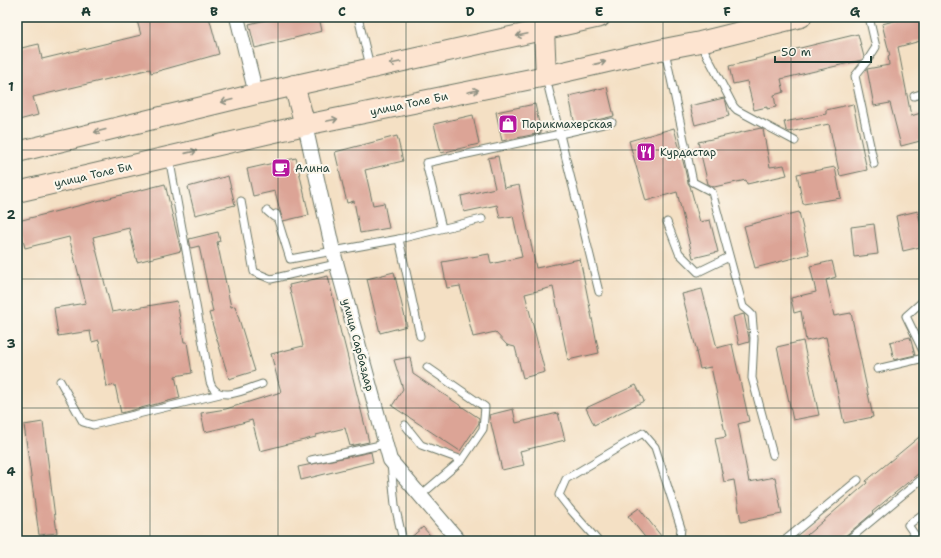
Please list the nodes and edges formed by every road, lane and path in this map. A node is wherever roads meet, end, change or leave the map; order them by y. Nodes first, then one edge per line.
1 (236, 17) edge
2 (358, 17) edge
3 (600, 17) edge
4 (801, 17) edge
5 (869, 17) edge
6 (544, 30) junction
7 (700, 42) junction
8 (664, 48) junction
9 (370, 68) junction
10 (546, 76) junction
11 (294, 85) junction
12 (924, 93) edge
13 (256, 94) junction
14 (914, 96) dead end
15 (612, 122) dead end
16 (305, 125) junction
17 (560, 134) junction
18 (795, 141) dead end
19 (17, 152) edge
20 (169, 157) junction
21 (874, 164) dead end
22 (17, 192) edge
23 (241, 201) dead end
24 (267, 211) dead end
25 (482, 219) dead end
26 (667, 222) dead end
27 (442, 228) junction
28 (399, 239) junction
29 (729, 257) junction
30 (335, 258) junction
31 (599, 292) dead end
32 (924, 300) edge
33 (420, 336) dead end
34 (924, 353) edge
35 (924, 358) edge
36 (427, 367) dead end
37 (877, 369) dead end
38 (60, 381) dead end
39 (262, 384) dead end
40 (220, 394) junction
41 (405, 425) dead end
42 (385, 444) junction
43 (773, 455) dead end
44 (311, 460) dead end
45 (390, 460) junction
46 (462, 460) junction
47 (924, 477) edge
48 (858, 480) dead end
49 (421, 495) junction
50 (924, 513) edge
51 (403, 541) edge
52 (459, 541) edge
53 (598, 541) edge
54 (678, 541) edge
55 (784, 541) edge
56 (847, 541) edge
57 (919, 541) edge

1 - 13 street
2 - 9 lane
3 - 6 main road
4 - 7 main road, улица Толе Би
5 - 21 lane
6 -> 9 main road
6 - 10 main road
7 - 8 main road, улица Толе Би
7 - 18 lane
10 -> 8 main road, улица Толе Би
8 - 29 lane
9 - 11 main road
16 -> 10 main road, улица Толе Би
10 - 17 lane
11 - 13 main road
11 - 16 main road
12 - 14 lane
13 -> 19 main road
15 - 17 lane
20 -> 16 main road, улица Толе Би
16 - 30 street, улица Сарбаздар
17 - 27 lane
17 - 31 lane
20 - 22 main road, улица Толе Би
20 - 40 lane
23 - 30 lane
24 - 30 lane
25 - 27 lane
26 - 29 lane
27 - 28 lane
28 - 30 lane
28 - 33 lane
29 - 43 lane
30 - 42 street, улица Сарбаздар
32 - 34 lane
35 - 37 lane
36 - 46 lane
38 - 40 lane
39 - 40 lane
41 - 46 lane
42 - 44 lane
42 - 45 street, улица Сарбаздар
45 - 49 street, улица Сарбаздар
45 - 51 lane
46 - 49 lane
47 - 56 lane
48 - 55 lane
49 - 52 street, улица Сарбаздар
50 - 57 lane
53 - 54 lane

